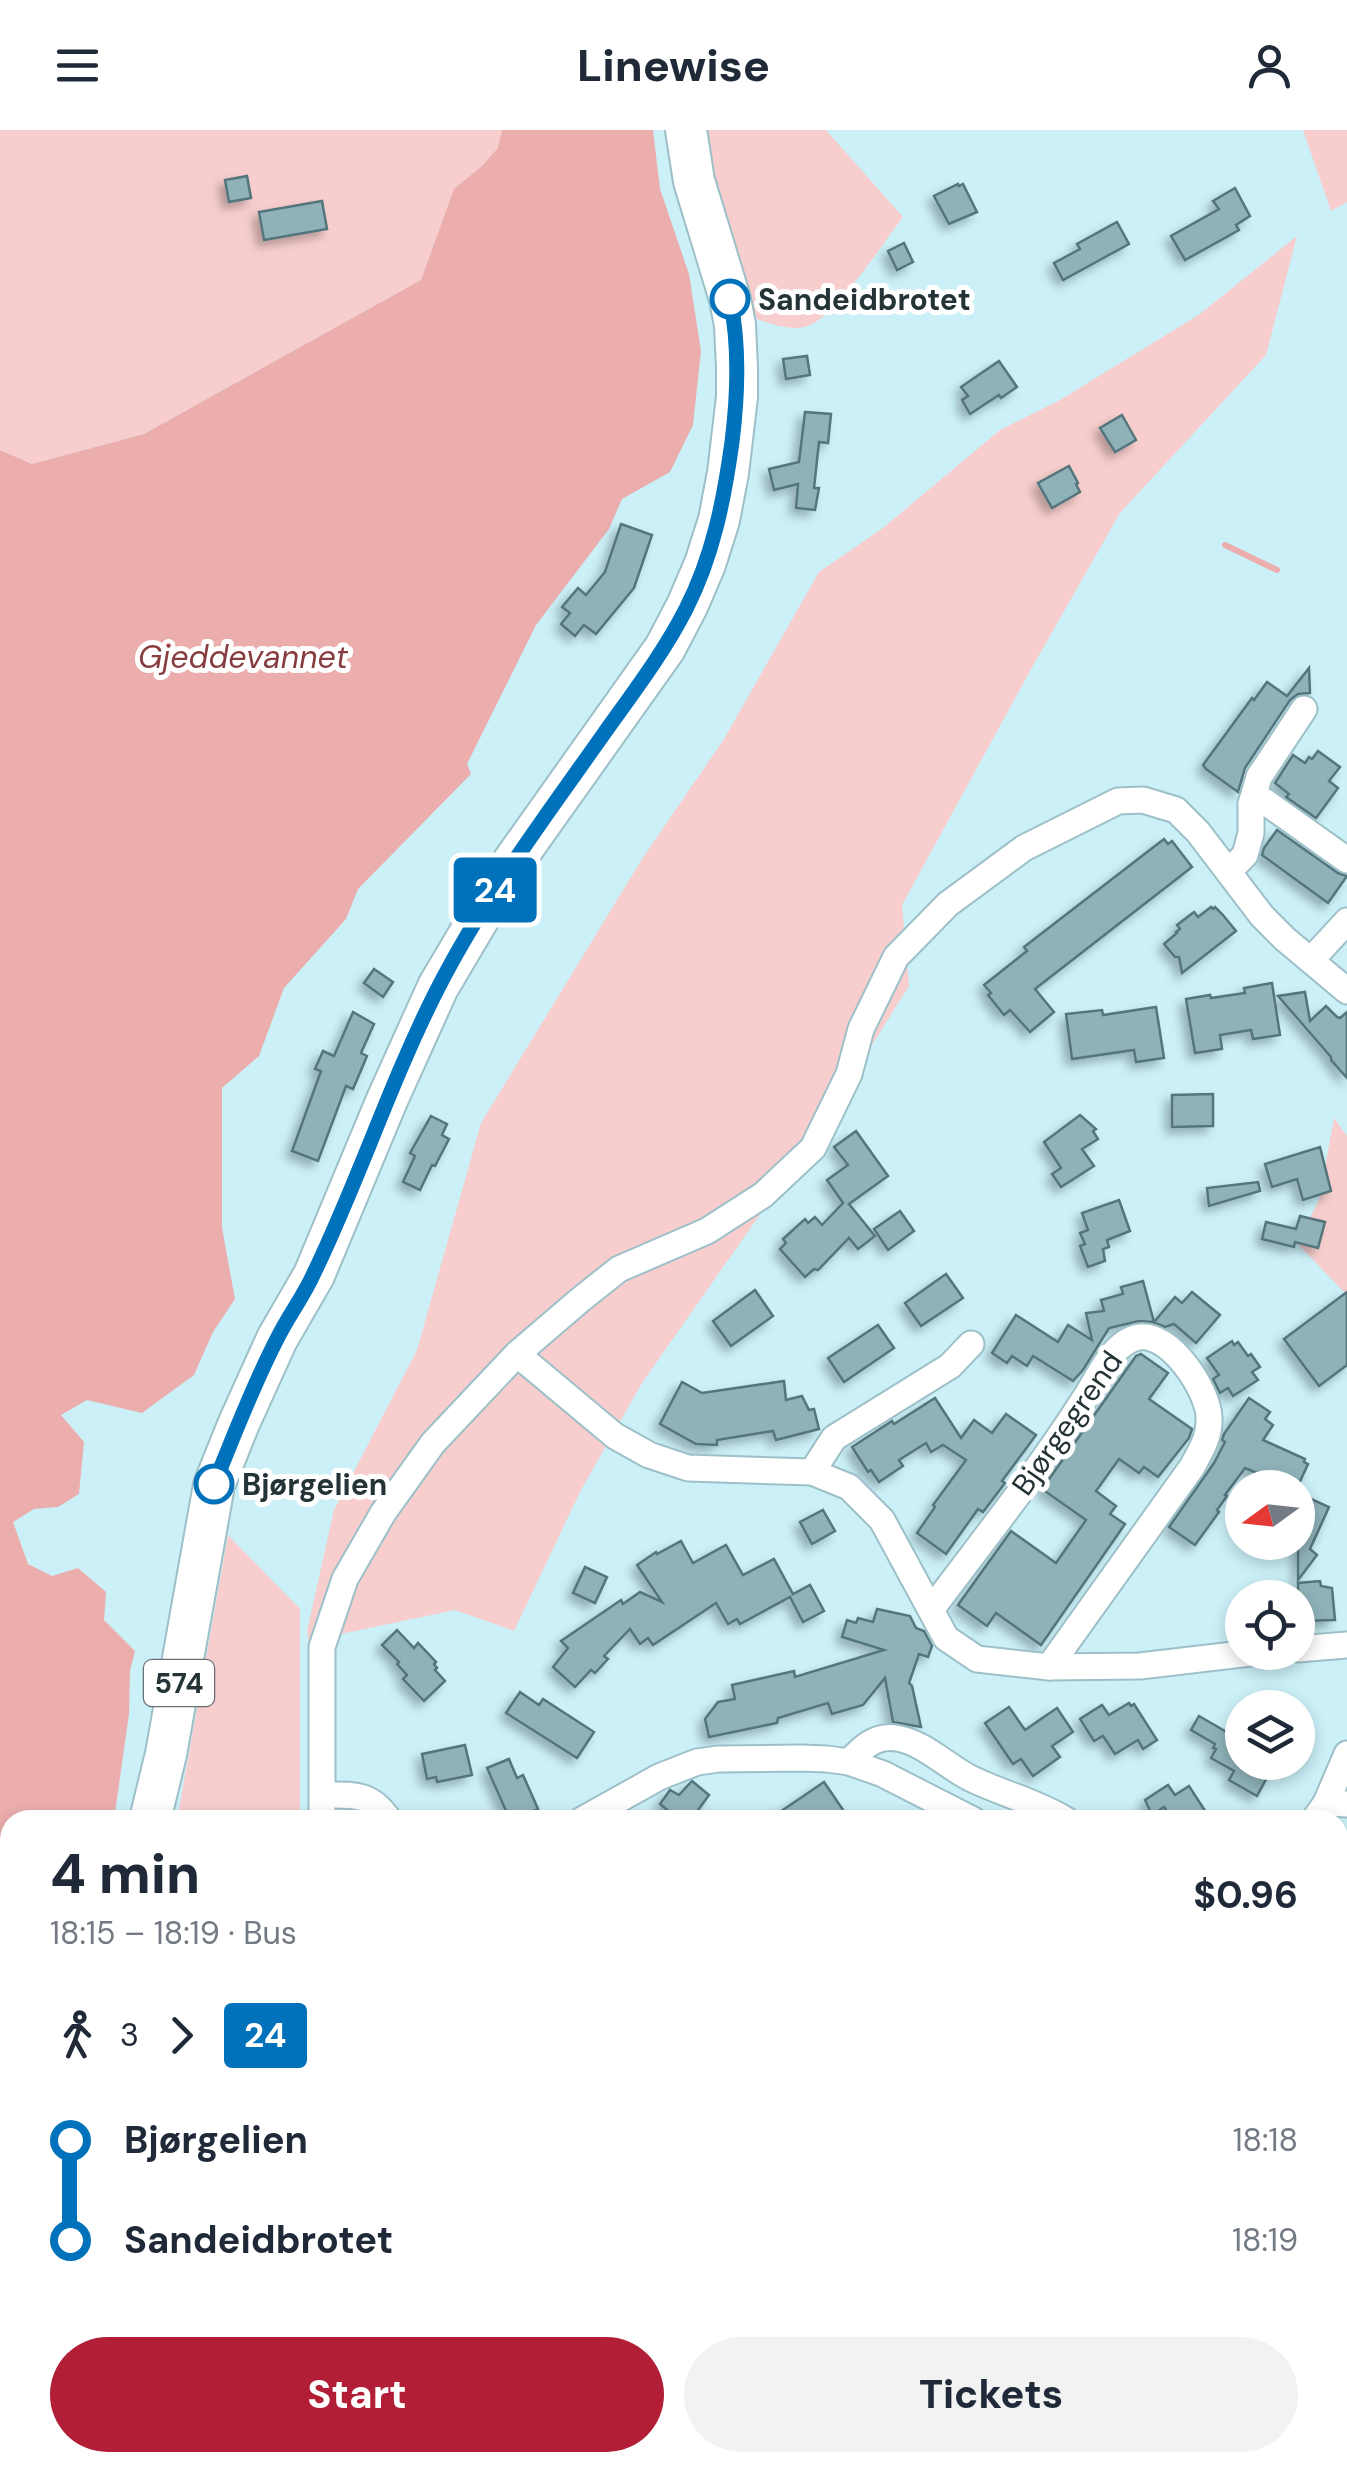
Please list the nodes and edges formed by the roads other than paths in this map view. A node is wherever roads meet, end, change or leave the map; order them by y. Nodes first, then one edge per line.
1 (686, 130) edge
2 (1304, 709) dead end
3 (1251, 804) junction
4 (1347, 860) edge
5 (1229, 871) junction
6 (1347, 921) edge
7 (1311, 960) junction
8 (1347, 991) edge
9 (971, 1344) dead end
10 (517, 1354) junction
11 (812, 1472) junction
12 (931, 1610) junction
13 (1347, 1645) edge
14 (1315, 1647) edge
15 (1225, 1656) edge
16 (1048, 1667) junction
17 (1347, 1754) edge
18 (849, 1762) junction
19 (323, 1808) edge
20 (1329, 1809) edge
21 (152, 1810) edge
22 (382, 1810) edge
23 (600, 1810) edge
24 (953, 1810) edge
25 (1050, 1810) edge

1 - 21 main road, 574
2 - 3 street
3 - 4 street
3 - 5 street
5 - 7 street
5 - 10 street
6 - 7 street
7 - 8 street
9 - 11 street
10 - 11 street
10 - 19 street
11 - 12 street
12 - 16 street
12 - 16 street, Bjørgegrend
13 - 14 street
15 - 16 street
17 - 20 street
18 - 23 street
18 - 24 street
18 - 25 street
19 - 22 street

